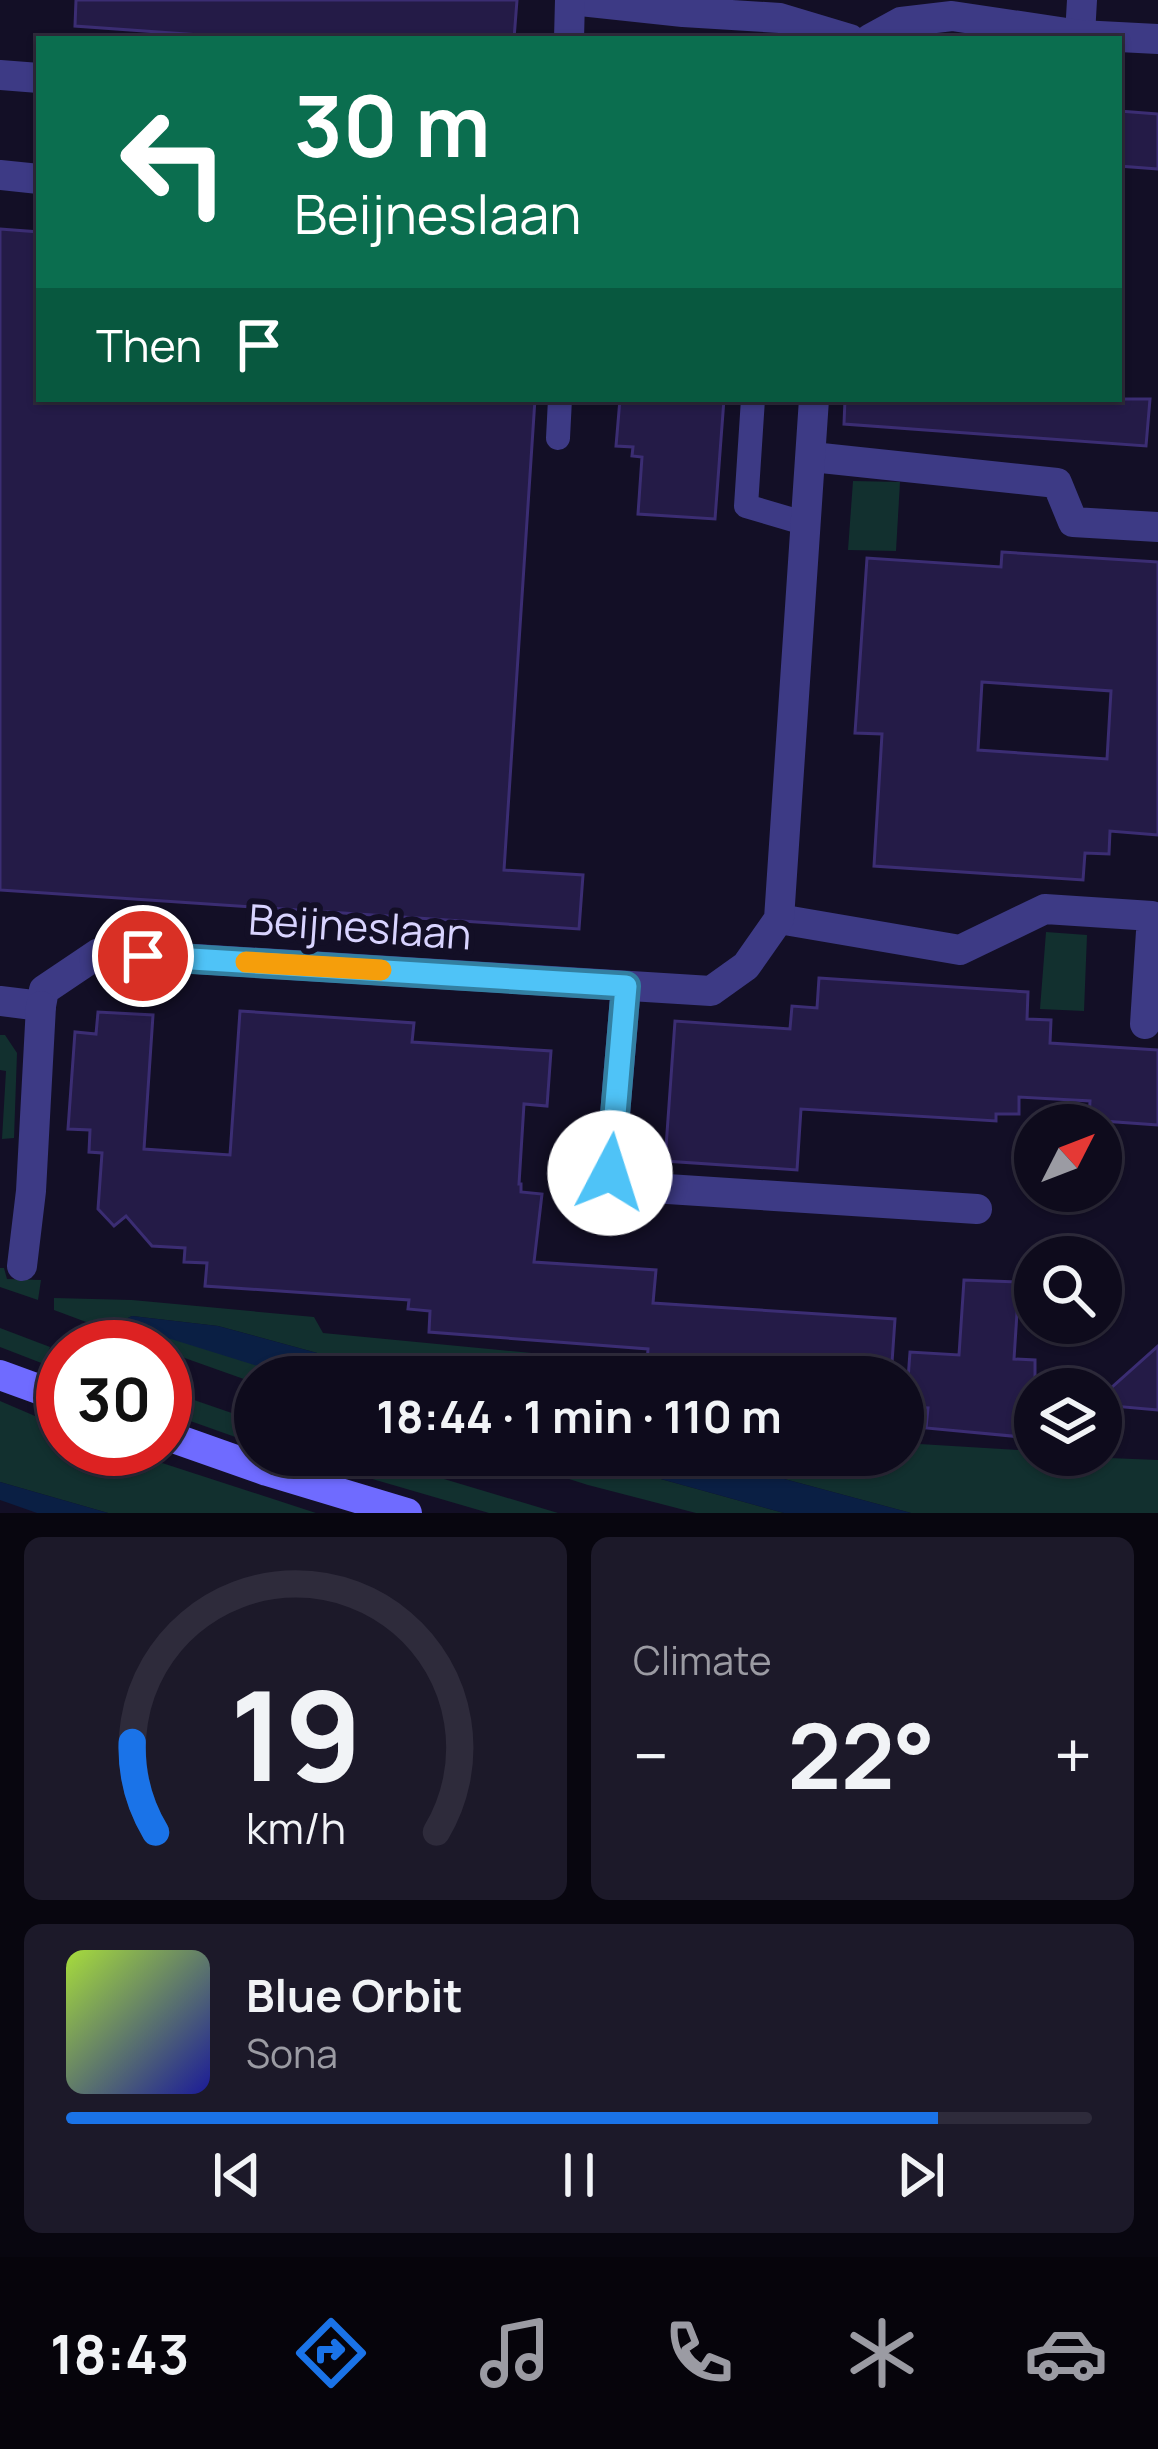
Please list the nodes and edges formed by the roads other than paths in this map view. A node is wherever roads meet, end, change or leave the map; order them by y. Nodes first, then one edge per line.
1 (570, 0) edge
2 (1082, 0) edge
3 (779, 28) edge
4 (1079, 35) junction
5 (569, 36) edge
6 (831, 36) edge
7 (875, 36) edge
8 (1099, 36) edge
9 (1122, 37) edge
10 (1158, 39) edge
11 (0, 75) edge
12 (36, 78) edge
13 (0, 176) edge
14 (36, 178) edge
15 (560, 402) edge
16 (753, 402) edge
17 (814, 402) edge
18 (558, 439) dead end
19 (812, 457) junction
20 (807, 524) junction
21 (1158, 527) edge
22 (779, 919) junction
23 (626, 986) junction
24 (0, 1001) edge
25 (41, 1006) junction
26 (1145, 1024) dead end
27 (977, 1209) dead end
28 (22, 1265) dead end
29 (0, 1375) edge
30 (36, 1388) edge
31 (192, 1445) edge
32 (407, 1513) edge

1 - 3 street
1 - 5 street
2 - 4 street
3 - 6 street
4 - 7 street
4 - 8 street
9 - 10 street
11 - 12 street
13 - 14 street
15 - 18 lane
16 - 20 lane
17 - 19 street
19 - 20 street
19 - 21 street
20 - 22 street
22 - 23 street, Beijneslaan
22 - 26 street
23 - 25 street, Beijneslaan
23 - 27 street
24 - 25 street
25 - 28 street
29 - 30 main road
31 - 32 main road

